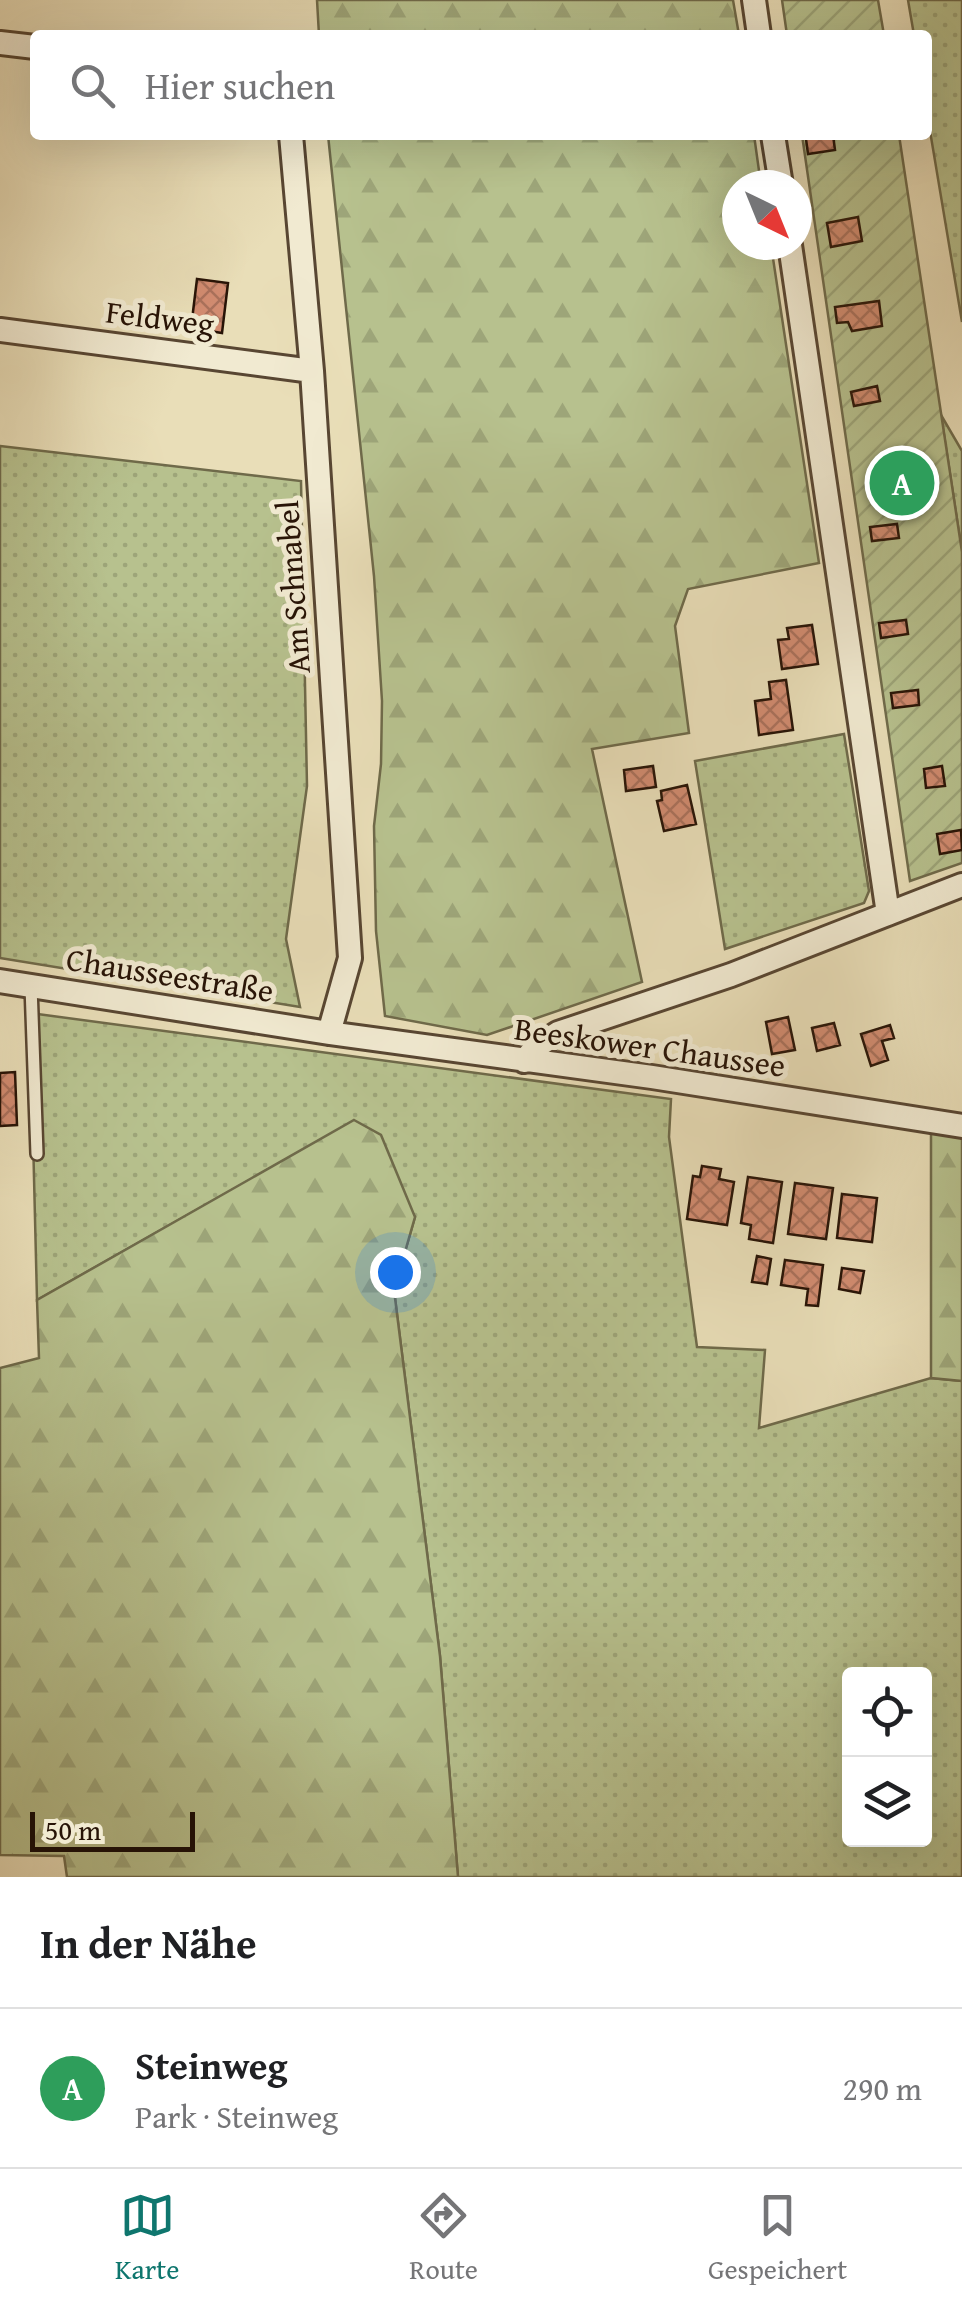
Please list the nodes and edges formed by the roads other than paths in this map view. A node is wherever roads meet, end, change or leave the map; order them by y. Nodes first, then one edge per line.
1 (754, 0) edge
2 (758, 30) edge
3 (0, 43) edge
4 (30, 46) edge
5 (291, 140) edge
6 (775, 140) edge
7 (779, 170) edge
8 (792, 260) edge
9 (0, 330) edge
10 (312, 371) junction
11 (962, 884) edge
12 (888, 914) junction
13 (0, 981) edge
14 (31, 986) junction
15 (329, 1033) junction
16 (524, 1061) junction
17 (962, 1126) edge
18 (37, 1154) dead end

1 - 2 street
3 - 4 street
5 - 10 street, Am Schnabel
6 - 7 street
8 - 12 street
9 - 10 street, Feldweg
10 - 15 street, Am Schnabel
11 - 12 street
12 - 16 street
13 - 14 street, Chausseestraße
14 - 15 street, Chausseestraße
14 - 18 lane
15 - 16 street, Beeskower Chaussee
16 - 17 street, Beeskower Chaussee

